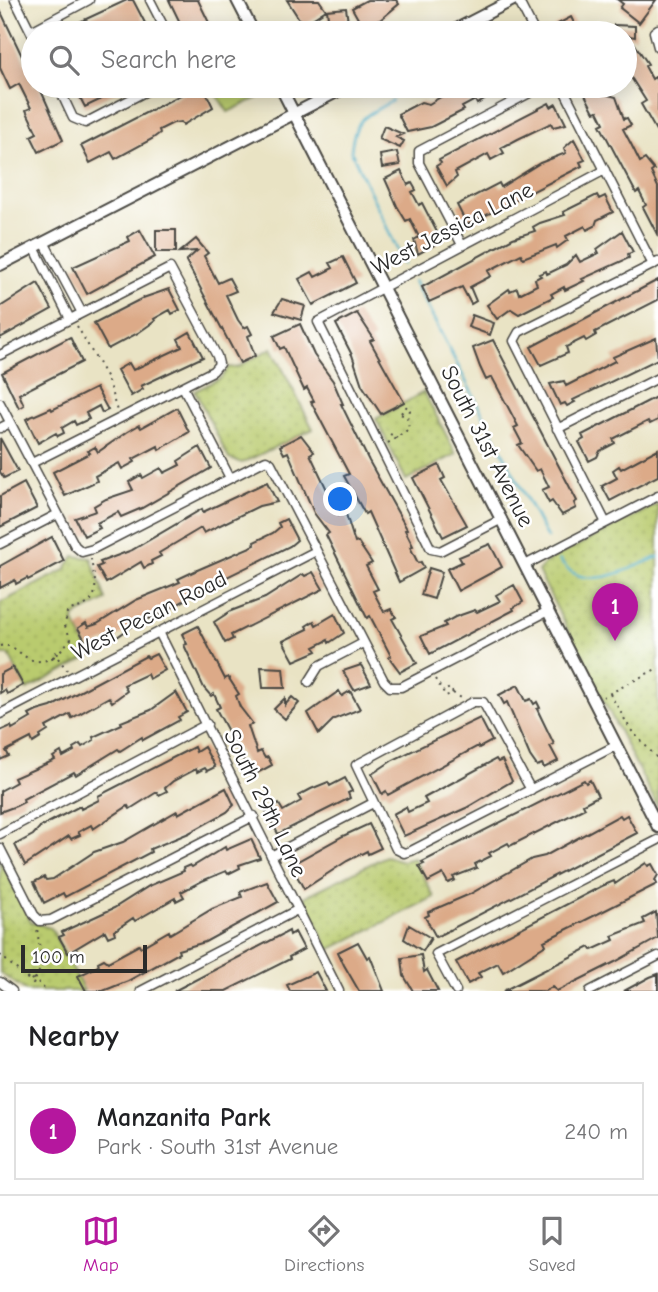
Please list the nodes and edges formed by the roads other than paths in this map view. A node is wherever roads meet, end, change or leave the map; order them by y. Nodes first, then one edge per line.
1 (15, 0) edge
2 (89, 0) edge
3 (150, 0) edge
4 (237, 0) edge
5 (515, 0) edge
6 (26, 21) edge
7 (53, 21) edge
8 (161, 21) edge
9 (248, 21) edge
10 (473, 21) edge
11 (528, 21) edge
12 (656, 31) edge
13 (658, 47) edge
14 (65, 98) edge
15 (133, 98) edge
16 (286, 98) edge
17 (325, 98) edge
18 (519, 98) edge
19 (568, 98) edge
20 (294, 114) junction
21 (605, 170) junction
22 (39, 245) junction
23 (462, 245) junction
24 (655, 263) edge
25 (0, 265) edge
26 (383, 286) junction
27 (82, 313) junction
28 (71, 318) junction
29 (0, 355) edge
30 (658, 378) edge
31 (183, 387) junction
32 (0, 403) edge
33 (10, 423) junction
34 (0, 428) edge
35 (557, 429) junction
36 (32, 463) junction
37 (230, 478) junction
38 (658, 496) edge
39 (58, 514) junction
40 (502, 519) junction
41 (606, 523) junction
42 (0, 544) edge
43 (316, 551) junction
44 (525, 565) junction
45 (548, 611) junction
46 (159, 632) junction
47 (363, 643) junction
48 (309, 682) dead end
49 (0, 714) edge
50 (207, 724) junction
51 (617, 745) junction
52 (531, 790) junction
53 (373, 803) junction
54 (254, 816) junction
55 (658, 827) edge
56 (0, 834) edge
57 (658, 840) edge
58 (0, 848) edge
59 (271, 856) junction
60 (297, 910) junction
61 (658, 956) edge
62 (0, 982) edge
63 (12, 991) edge
64 (141, 991) edge
65 (339, 991) edge
66 (456, 991) edge
67 (590, 991) edge

1 - 6 street
2 - 7 street
3 - 8 street
4 - 9 street
5 - 10 street
5 - 11 street
12 - 13 street
14 - 15 street
16 - 20 street, South 31st Avenue
17 - 20 street
18 - 23 street
19 - 21 street
20 - 22 street
20 - 26 street, South 31st Avenue
21 - 23 street, West Jessica Lane
21 - 24 street
22 - 25 street
22 - 27 street
22 - 28 street
23 - 26 street, West Jessica Lane
24 - 35 street
26 - 40 street, South 31st Avenue
26 - 40 street, West Jessica Lane
27 - 28 street
27 - 31 street
28 - 29 street
30 - 35 street
31 - 36 street
31 - 37 street
32 - 33 street
33 - 34 street
33 - 36 street
35 - 41 street
36 - 39 street
37 - 39 street
37 - 43 street
38 - 41 street
39 - 42 street
40 - 44 street, South 31st Avenue
41 - 44 street
43 - 46 street, West Pecan Road
43 - 47 street
44 - 45 street, South 31st Avenue
45 - 47 street
45 - 51 street, South 31st Avenue
46 - 49 street, West Pecan Road
46 - 50 street, South 29th Lane
47 - 48 street
50 - 54 street, South 29th Lane
50 - 56 street
51 - 52 street
51 - 55 street, South 31st Avenue
52 - 53 street
52 - 53 street
53 - 59 street
54 - 58 street
54 - 59 street, South 29th Lane
57 - 66 street
59 - 60 street, South 29th Lane
60 - 64 street
60 - 65 street, South 29th Lane
61 - 67 street
62 - 63 street

